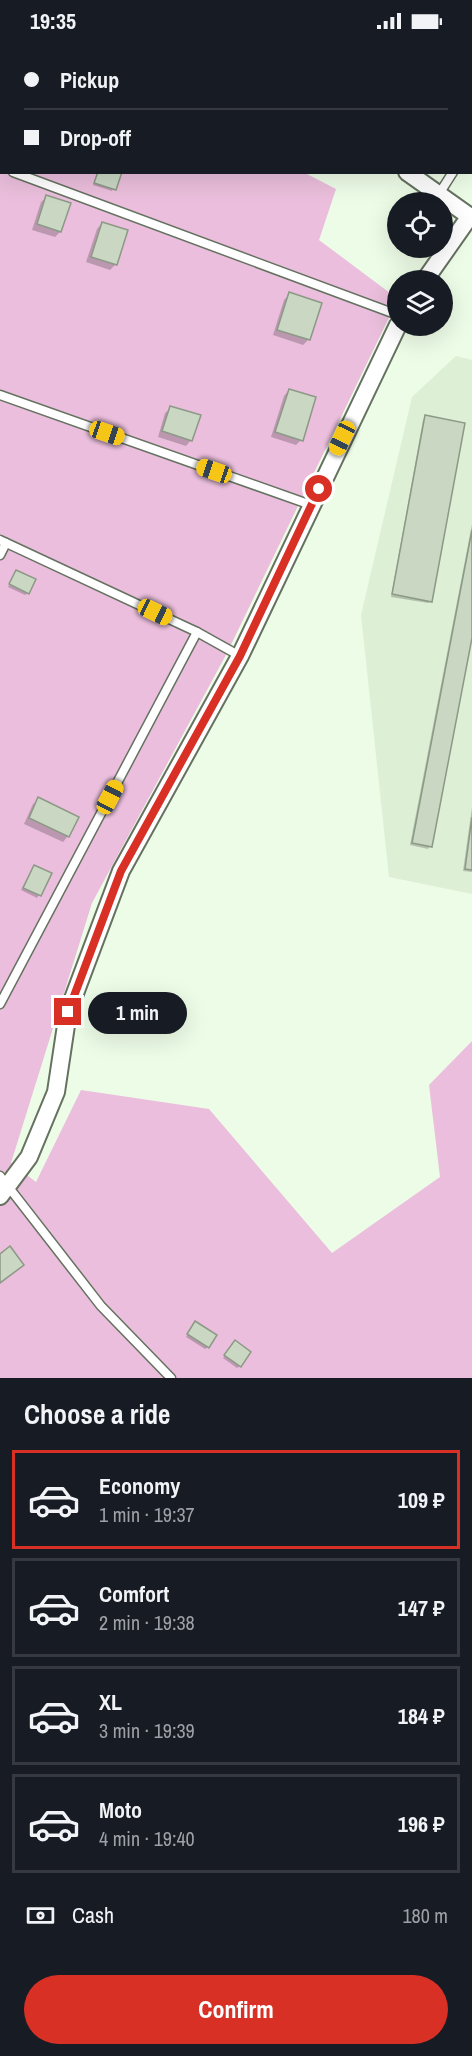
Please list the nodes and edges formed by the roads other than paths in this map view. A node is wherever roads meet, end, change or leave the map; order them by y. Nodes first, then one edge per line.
1 (18, 174) edge
2 (410, 174) edge
3 (452, 174) edge
4 (436, 192) edge
5 (440, 192) edge
6 (453, 204) edge
7 (471, 217) edge
8 (432, 270) edge
9 (387, 311) edge
10 (393, 336) edge
11 (0, 395) edge
12 (311, 505) junction
13 (3, 541) edge
14 (0, 555) edge
15 (197, 632) junction
16 (240, 656) junction
17 (0, 1004) edge
18 (3, 1186) edge
19 (171, 1378) edge

1 - 9 lane
2 - 4 street
3 - 5 lane
6 - 7 street
7 - 8 street
10 - 12 street
11 - 12 lane
12 - 16 street
13 - 14 lane
13 - 15 lane
15 - 16 lane
15 - 17 lane
16 - 18 street
18 - 19 lane

